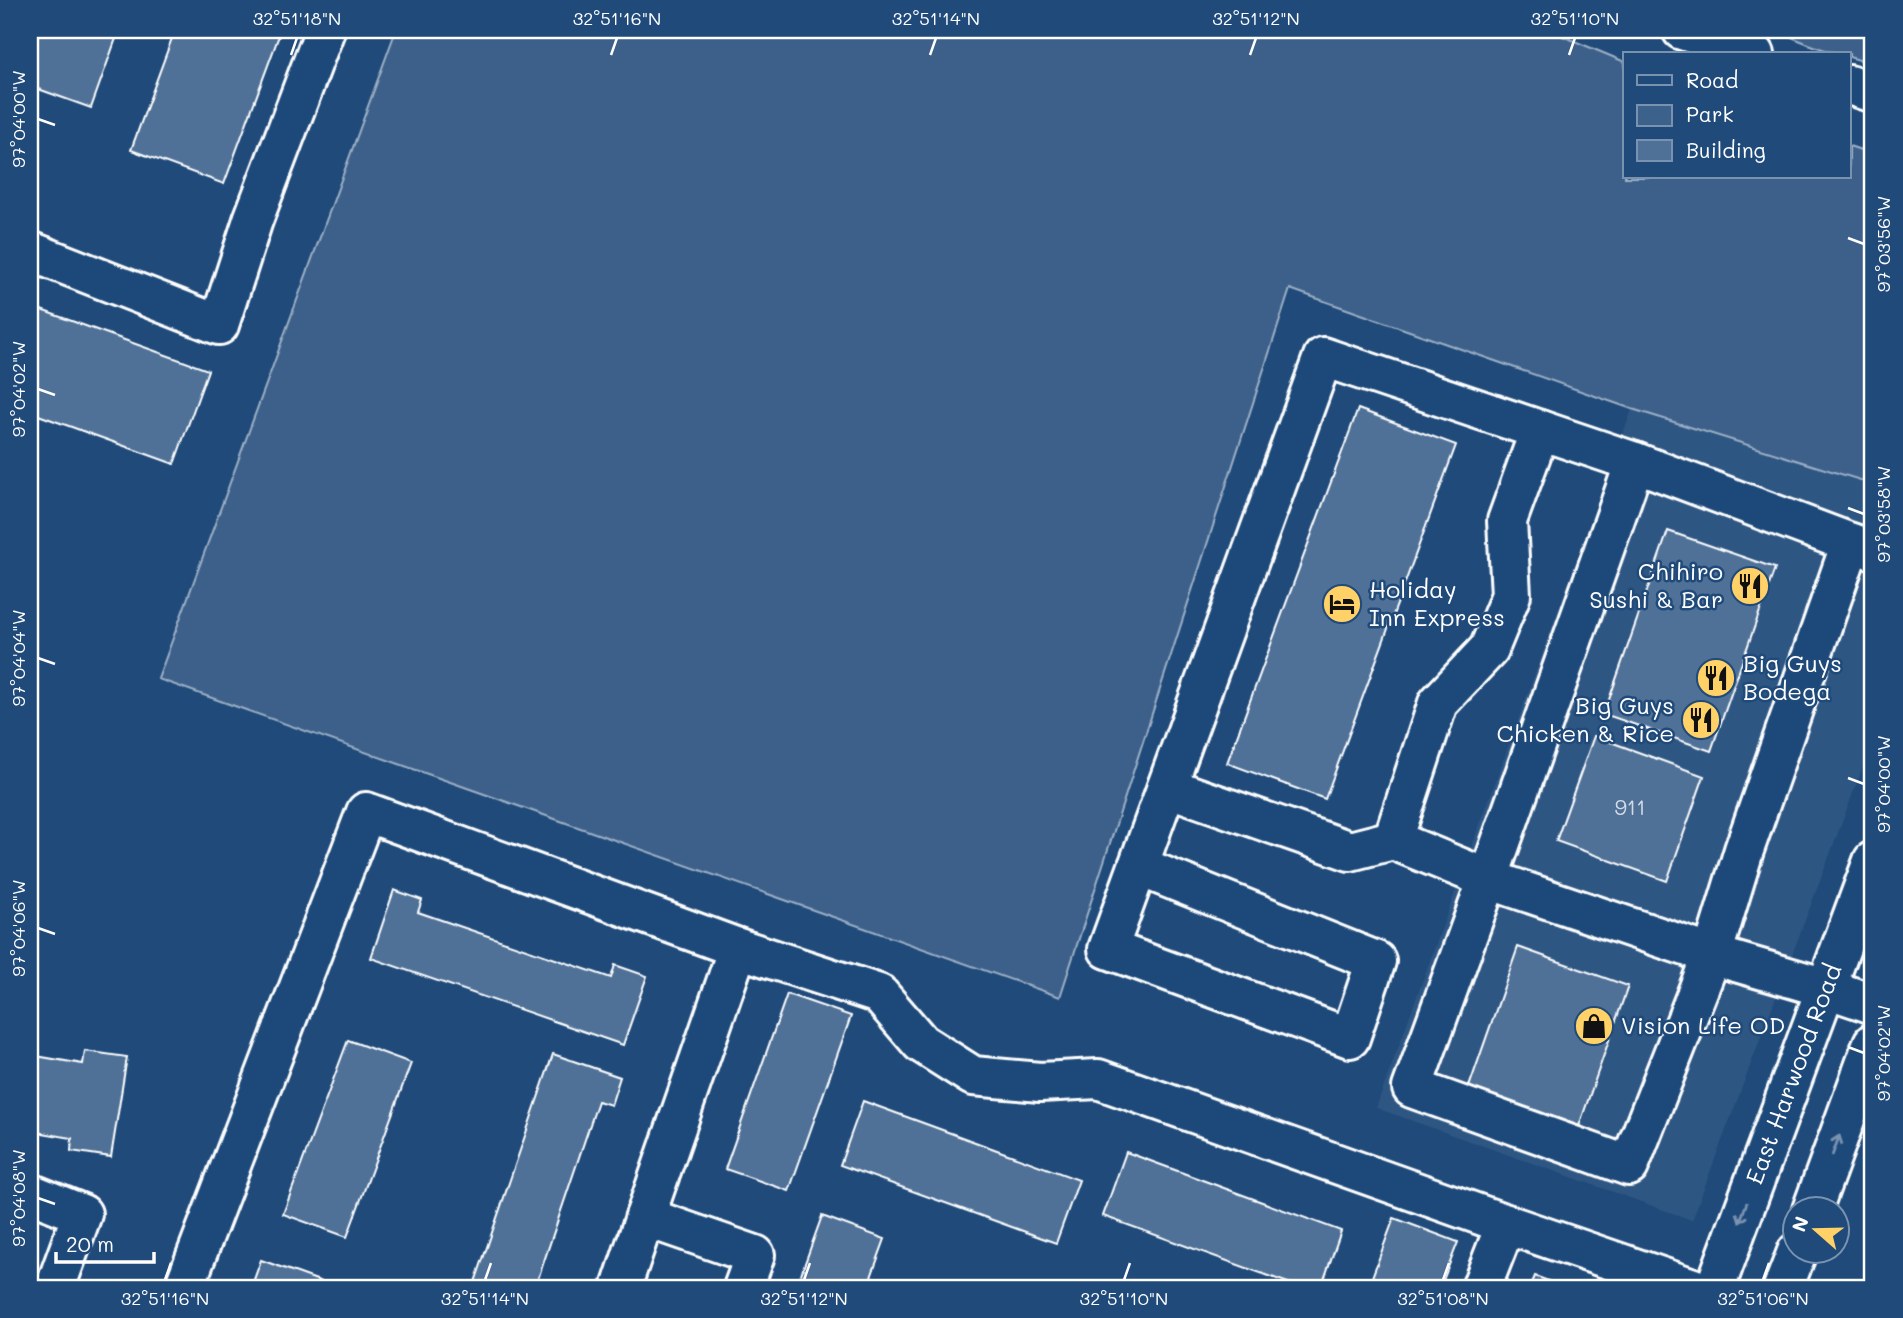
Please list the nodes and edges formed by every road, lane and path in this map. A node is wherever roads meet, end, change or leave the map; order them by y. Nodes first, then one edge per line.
1 (325, 30) edge
2 (1682, 30) edge
3 (1749, 52) edge
4 (1850, 85) edge
5 (1873, 93) edge
6 (30, 251) edge
7 (1540, 430) junction
8 (1635, 462) junction
9 (1862, 547) edge
10 (1167, 787) junction
11 (1393, 840) junction
12 (1873, 861) edge
13 (1138, 866) junction
14 (1488, 879) junction
15 (738, 948) junction
16 (1712, 955) junction
17 (1826, 988) junction
18 (1873, 1004) edge
19 (1873, 1043) edge
20 (30, 1194) edge
21 (1817, 1196) edge
22 (645, 1217) junction
23 (1506, 1224) junction
24 (1791, 1266) edge
25 (54, 1288) edge
26 (184, 1288) edge
27 (621, 1288) edge
28 (743, 1288) edge
29 (1481, 1288) edge
30 (1693, 1288) edge
31 (1715, 1288) edge
32 (1783, 1288) edge

1 - 6 main road
2 - 3 main road
4 - 5 main road
7 - 8 main road
7 - 10 main road
7 - 11 main road
8 - 9 main road
8 - 14 main road
9 - 16 main road
10 - 11 main road
10 - 13 main road
11 - 14 main road
12 - 17 main road, East Harwood Road
13 - 13 main road
14 - 16 main road
14 - 16 main road
15 - 22 main road
15 - 23 main road
15 - 26 main road
16 - 17 main road
17 - 18 main road
17 -> 31 main road, East Harwood Road
21 -> 19 main road
20 - 25 main road
22 - 27 main road
22 - 28 main road
23 - 29 main road
23 - 30 main road
24 - 32 main road

